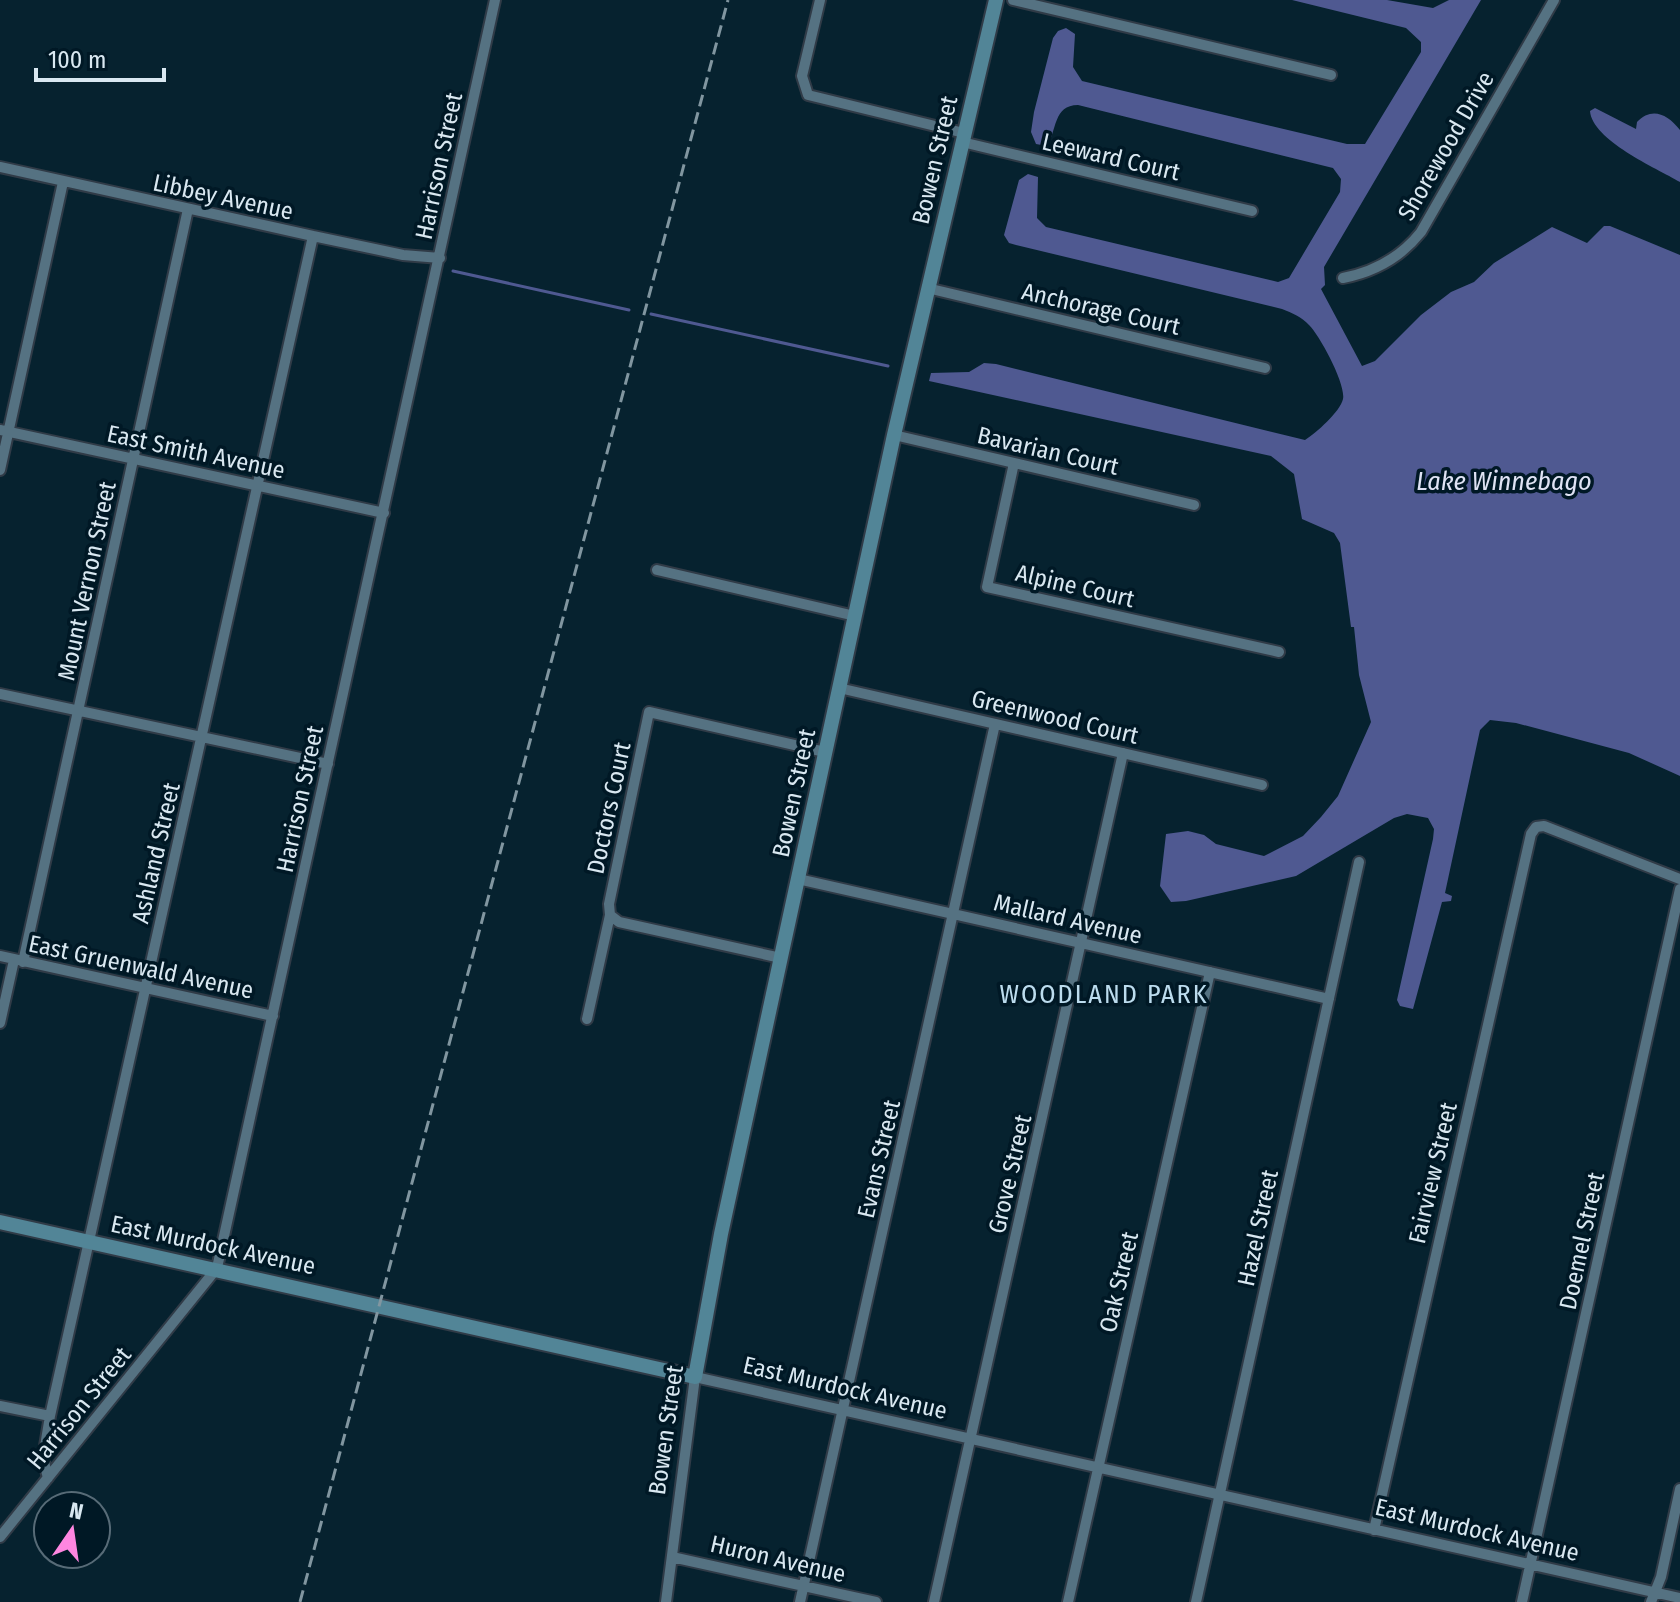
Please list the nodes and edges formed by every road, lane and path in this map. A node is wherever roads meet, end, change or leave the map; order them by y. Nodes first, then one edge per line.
1 (495, 0) edge
2 (820, 0) edge
3 (996, 0) edge
4 (1013, 0) edge
5 (1554, 0) edge
6 (1331, 75) dead end
7 (963, 138) junction
8 (0, 167) edge
9 (63, 182) junction
10 (188, 209) junction
11 (1252, 211) dead end
12 (313, 236) junction
13 (440, 258) junction
14 (1343, 278) dead end
15 (927, 288) junction
16 (1265, 368) dead end
17 (4, 431) edge
18 (894, 435) junction
19 (134, 460) junction
20 (1014, 463) junction
21 (0, 470) edge
22 (259, 486) junction
23 (1194, 505) dead end
24 (384, 513) junction
25 (657, 570) dead end
26 (855, 616) junction
27 (1279, 652) dead end
28 (839, 688) junction
29 (0, 694) edge
30 (78, 712) junction
31 (995, 724) junction
32 (203, 738) junction
33 (825, 752) junction
34 (1123, 753) junction
35 (328, 764) junction
36 (1262, 785) dead end
37 (1359, 862) dead end
38 (798, 879) junction
39 (1680, 879) edge
40 (1680, 889) edge
41 (610, 915) junction
42 (955, 915) junction
43 (1082, 943) junction
44 (0, 956) edge
45 (781, 958) junction
46 (19, 961) junction
47 (1210, 972) junction
48 (145, 988) junction
49 (1329, 999) junction
50 (273, 1016) junction
51 (587, 1019) dead end
52 (0, 1023) edge
53 (0, 1222) edge
54 (89, 1241) junction
55 (217, 1268) junction
56 (695, 1377) junction
57 (0, 1406) edge
58 (843, 1410) junction
59 (50, 1416) junction
60 (970, 1439) junction
61 (1097, 1469) junction
62 (48, 1478) junction
63 (1680, 1489) edge
64 (1220, 1496) junction
65 (1374, 1530) junction
66 (0, 1537) edge
67 (672, 1557) junction
68 (1530, 1565) junction
69 (803, 1585) junction
70 (1653, 1597) edge
71 (1680, 1598) edge
72 (666, 1602) edge
73 (800, 1602) edge
74 (876, 1602) edge
75 (934, 1602) edge
76 (1068, 1602) edge
77 (1196, 1602) edge
78 (1522, 1602) edge

1 - 13 street, Harrison Street
2 - 7 street, Leeward Court
3 - 7 main road, Bowen Street
4 - 6 street
5 - 14 street, Shorewood Drive
7 - 11 street, Leeward Court
7 - 15 main road, Bowen Street
8 - 9 street, Libbey Avenue
9 - 10 street, Libbey Avenue
9 - 17 street
10 - 12 street, Libbey Avenue
10 - 19 street, Mount Vernon Street
12 - 13 street, Libbey Avenue
12 - 22 street, Ashland Street
13 - 24 street, Harrison Street
15 - 16 street, Anchorage Court
15 - 18 main road, Bowen Street
17 - 19 street, East Smith Avenue
17 - 21 street
18 - 20 street, Bavarian Court
18 - 26 main road, Bowen Street
19 - 22 street, East Smith Avenue
19 - 30 street, Mount Vernon Street
20 - 23 street, Bavarian Court
20 - 27 street, Alpine Court
22 - 24 street, East Smith Avenue
22 - 32 street, Ashland Street
24 - 35 street, Harrison Street
25 - 26 street
26 - 28 main road, Bowen Street
28 - 31 street, Greenwood Court
28 - 33 main road, Bowen Street
29 - 30 street
30 - 32 street
30 - 46 street, Mount Vernon Street
31 - 34 street, Greenwood Court
31 - 42 street, Evans Street
32 - 35 street
32 - 48 street, Ashland Street
33 - 38 main road, Bowen Street
33 - 41 street, Doctors Court
34 - 36 street, Greenwood Court
34 - 43 street, Grove Street
35 - 50 street, Harrison Street
37 - 49 street, Hazel Street
38 - 42 street, Mallard Avenue
38 - 45 main road, Bowen Street
39 - 65 street, Fairview Street
40 - 68 street, Doemel Street
41 - 45 street
41 - 51 street
42 - 43 street, Mallard Avenue
42 - 58 street, Evans Street
43 - 47 street, Mallard Avenue
43 - 60 street, Grove Street
44 - 46 street, East Gruenwald Avenue
45 - 56 main road, Bowen Street
46 - 48 street, East Gruenwald Avenue
46 - 52 street, Mount Vernon Street
47 - 49 street, Mallard Avenue
47 - 61 street, Oak Street
48 - 50 street, East Gruenwald Avenue
48 - 54 street, Ashland Street
49 - 64 street, Hazel Street
50 - 55 street, Harrison Street
53 - 54 main road, East Murdock Avenue
54 - 55 main road, East Murdock Avenue
54 - 59 street, Ashland Street
55 - 56 main road, East Murdock Avenue
55 - 62 street, Harrison Street
56 - 58 street, East Murdock Avenue
56 - 67 street, Bowen Street
57 - 59 street
58 - 60 street, East Murdock Avenue
58 - 69 street, Evans Street
59 - 62 street, Ashland Street
60 - 61 street, East Murdock Avenue
60 - 75 street, Grove Street
61 - 64 street, East Murdock Avenue
61 - 76 street, Oak Street
62 - 66 street, Harrison Street
63 - 70 street
64 - 65 street, East Murdock Avenue
64 - 77 street, Hazel Street
65 - 68 street, East Murdock Avenue
67 - 69 street, Huron Avenue
67 - 72 street, Bowen Street
68 - 70 street, East Murdock Avenue
68 - 78 street, Doemel Street
69 - 73 street, Evans Street
69 - 74 street, Huron Avenue
70 - 71 street, East Murdock Avenue

